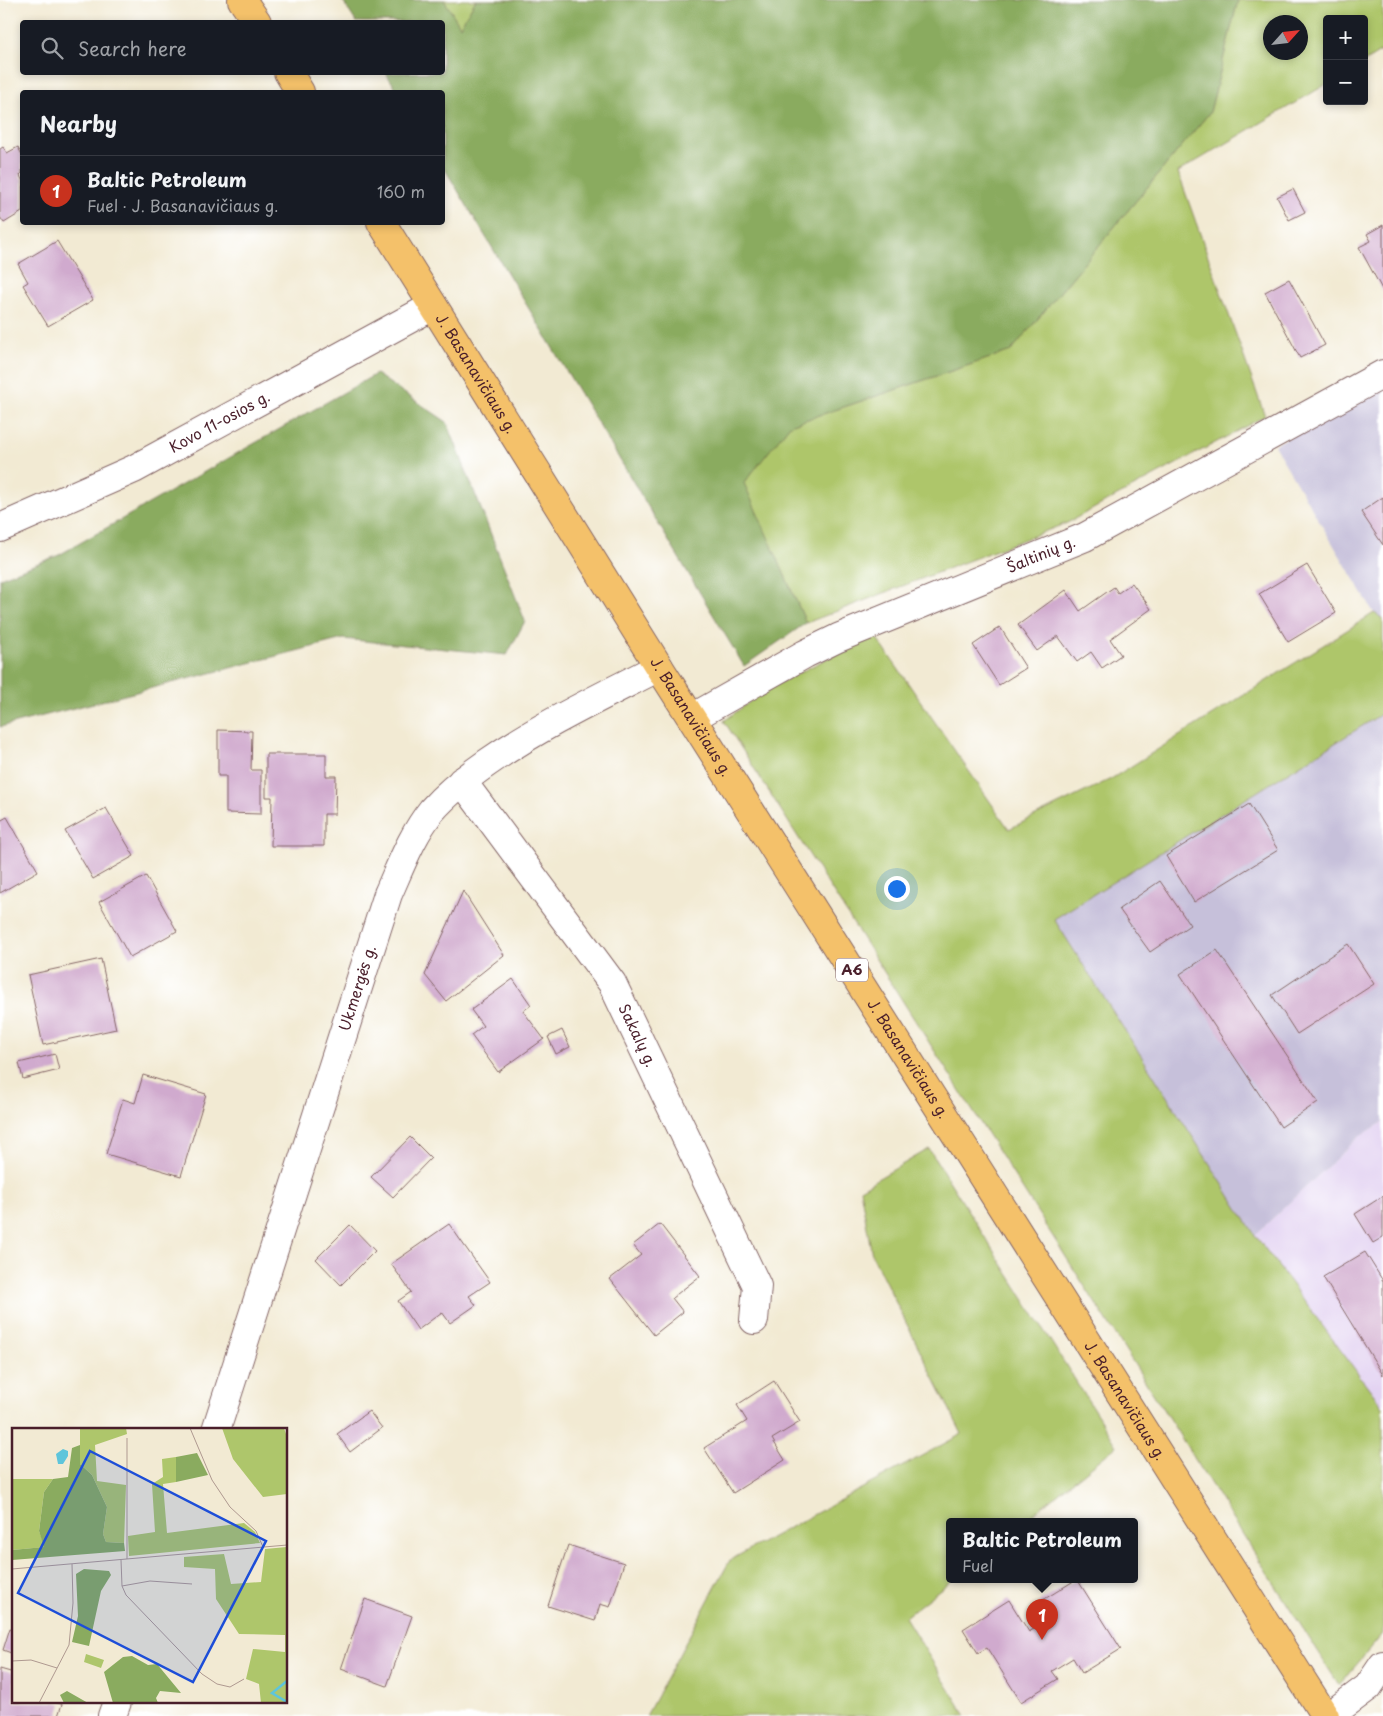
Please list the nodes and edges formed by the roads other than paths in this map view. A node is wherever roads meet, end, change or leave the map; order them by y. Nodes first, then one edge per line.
1 (242, 0) edge
2 (256, 20) edge
3 (290, 75) edge
4 (299, 90) edge
5 (383, 225) edge
6 (433, 306) junction
7 (1383, 374) edge
8 (0, 528) edge
9 (659, 667) junction
10 (692, 718) junction
11 (462, 781) junction
12 (754, 1320) dead end
13 (217, 1428) edge
14 (1383, 1665) edge
15 (116, 1704) edge
16 (112, 1716) edge
17 (1325, 1716) edge
18 (1330, 1716) edge

1 - 2 highway
3 - 4 highway
5 - 6 highway, J. Basanavičiaus g. / A6
6 - 8 street, Kovo 11-osios g.
6 - 9 highway, J. Basanavičiaus g. / A6
7 - 10 street, Šaltinių g.
9 - 10 highway, J. Basanavičiaus g. / A6
9 - 11 street, Ukmergės g.
10 - 17 highway, J. Basanavičiaus g. / A6
11 - 12 street, Sakalų g.
11 - 13 street, Ukmergės g.
14 - 18 street
15 - 16 street

